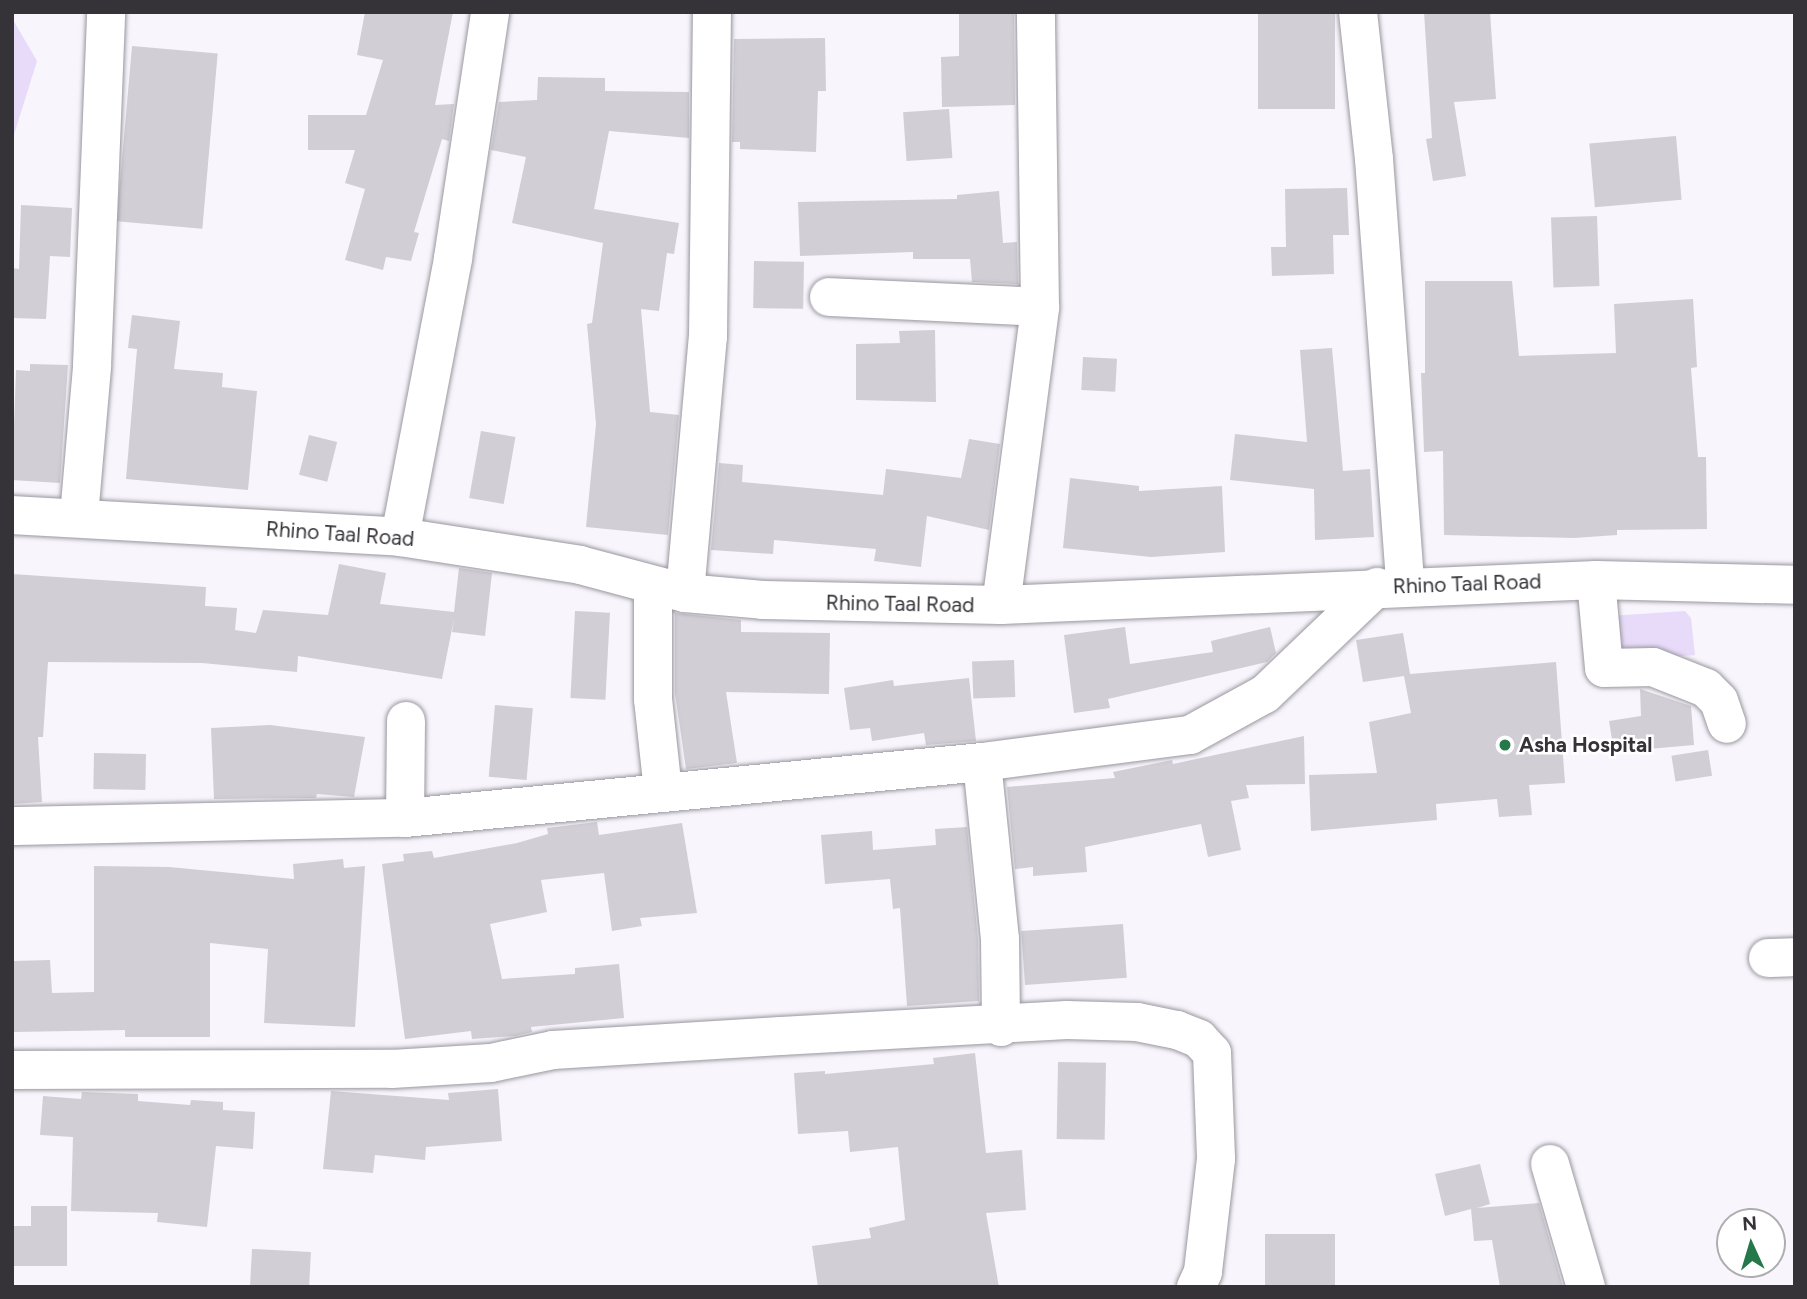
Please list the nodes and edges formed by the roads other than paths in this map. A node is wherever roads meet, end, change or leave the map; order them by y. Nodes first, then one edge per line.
1 (106, 12) edge
2 (490, 12) edge
3 (712, 12) edge
4 (1036, 12) edge
5 (1358, 12) edge
6 (829, 297) dead end
7 (1040, 307) junction
8 (12, 515) edge
9 (79, 516) junction
10 (400, 537) junction
11 (1596, 580) junction
12 (1795, 585) edge
13 (1391, 586) junction
14 (669, 590) junction
15 (1002, 605) junction
16 (407, 721) dead end
17 (1727, 724) dead end
18 (982, 762) junction
19 (663, 791) junction
20 (405, 818) junction
21 (12, 826) edge
22 (1001, 1027) junction
23 (12, 1070) edge
24 (1549, 1164) dead end
25 (1196, 1287) edge
26 (1586, 1287) edge

1 - 9 street
2 - 10 street
3 - 14 street
4 - 7 street
5 - 13 street
6 - 7 street
7 - 15 street
8 - 9 street, Rhino Taal Road
9 - 10 street, Rhino Taal Road
10 - 14 street, Rhino Taal Road
11 - 12 street, Rhino Taal Road
11 - 13 street, Rhino Taal Road
11 - 17 street
13 - 15 street, Rhino Taal Road
13 - 18 street
14 - 15 street, Rhino Taal Road
14 - 19 street
16 - 20 street
18 - 19 street
18 - 22 street
19 - 20 street
20 - 21 street
22 - 23 street
22 - 25 street
24 - 26 street

